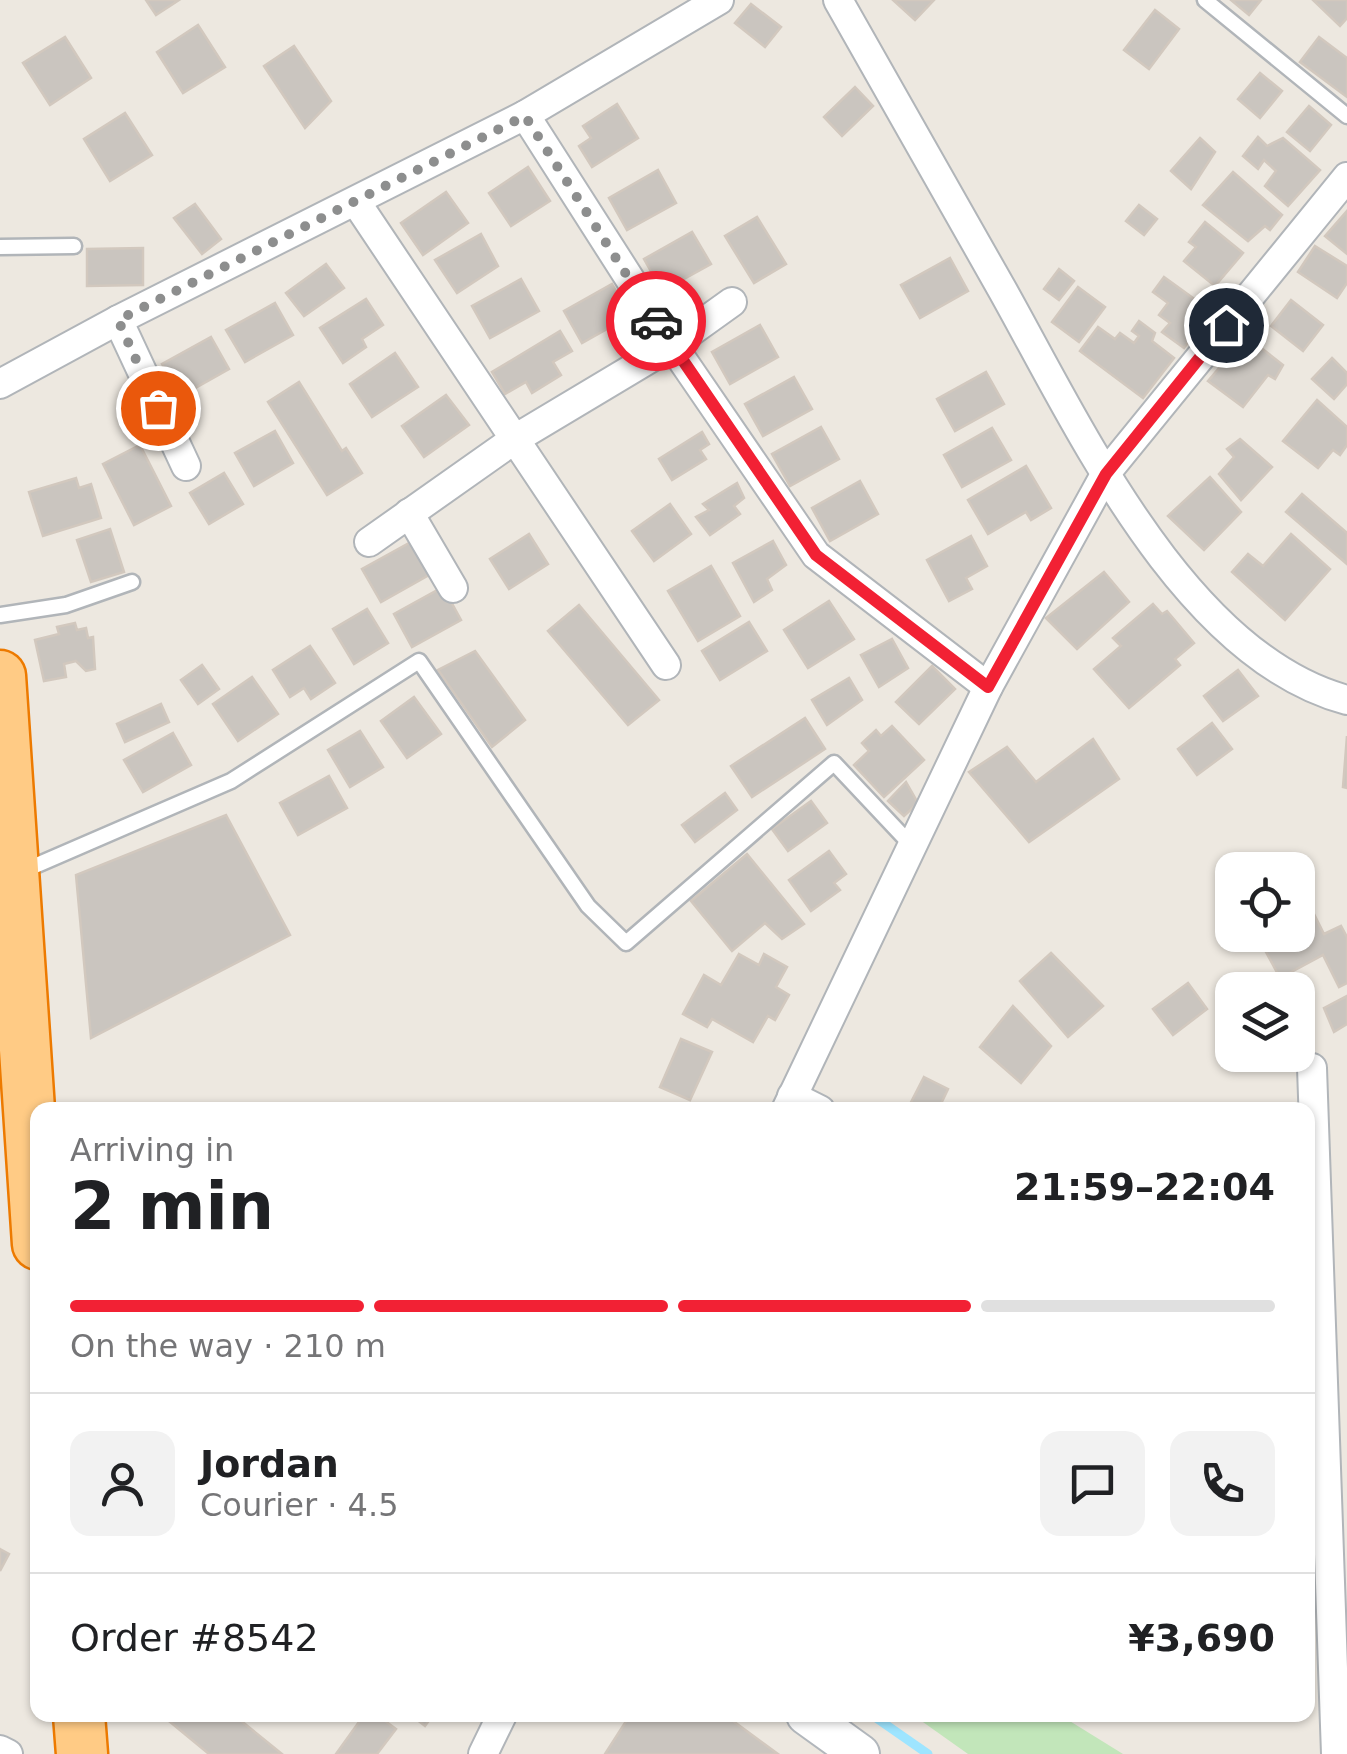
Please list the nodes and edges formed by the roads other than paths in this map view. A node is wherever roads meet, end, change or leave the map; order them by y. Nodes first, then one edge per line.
1 (719, 0) edge
2 (1204, 0) edge
3 (843, 2) edge
4 (525, 116) junction
5 (1347, 116) edge
6 (1347, 177) edge
7 (356, 202) junction
8 (74, 246) dead end
9 (0, 247) edge
10 (732, 302) dead end
11 (118, 320) junction
12 (672, 345) junction
13 (0, 384) edge
14 (515, 439) junction
15 (186, 466) dead end
16 (1106, 474) junction
17 (410, 513) junction
18 (369, 542) dead end
19 (132, 582) dead end
20 (453, 588) dead end
21 (0, 614) edge
22 (666, 665) dead end
23 (0, 676) edge
24 (988, 687) junction
25 (1347, 700) edge
26 (914, 848) junction
27 (13, 876) junction
28 (1312, 1072) edge
29 (789, 1102) edge
30 (1312, 1102) edge
31 (30, 1117) edge
32 (1315, 1308) edge
33 (1339, 1576) edge
34 (80, 1722) edge
35 (499, 1722) edge
36 (816, 1722) edge
37 (0, 1750) edge
38 (8, 1754) edge
39 (82, 1754) edge
40 (483, 1754) edge
41 (860, 1754) edge
42 (1336, 1754) edge

1 - 4 street
2 - 5 lane
3 - 16 street
4 - 7 street
4 - 12 street
6 - 16 street
7 - 11 street
7 - 14 street
8 - 9 lane
10 - 12 street
11 - 13 street
11 - 15 street
12 - 14 street
12 - 24 street
14 - 17 street
14 - 22 street
16 - 24 street
16 - 25 street
17 - 18 street
17 - 20 street
19 - 21 lane
23 - 27 highway
24 - 26 street
26 - 27 lane
26 - 29 street
27 - 31 highway
28 - 30 street
32 - 33 street
33 - 42 street
34 - 39 highway
35 - 40 street
36 - 41 street
37 - 38 street

